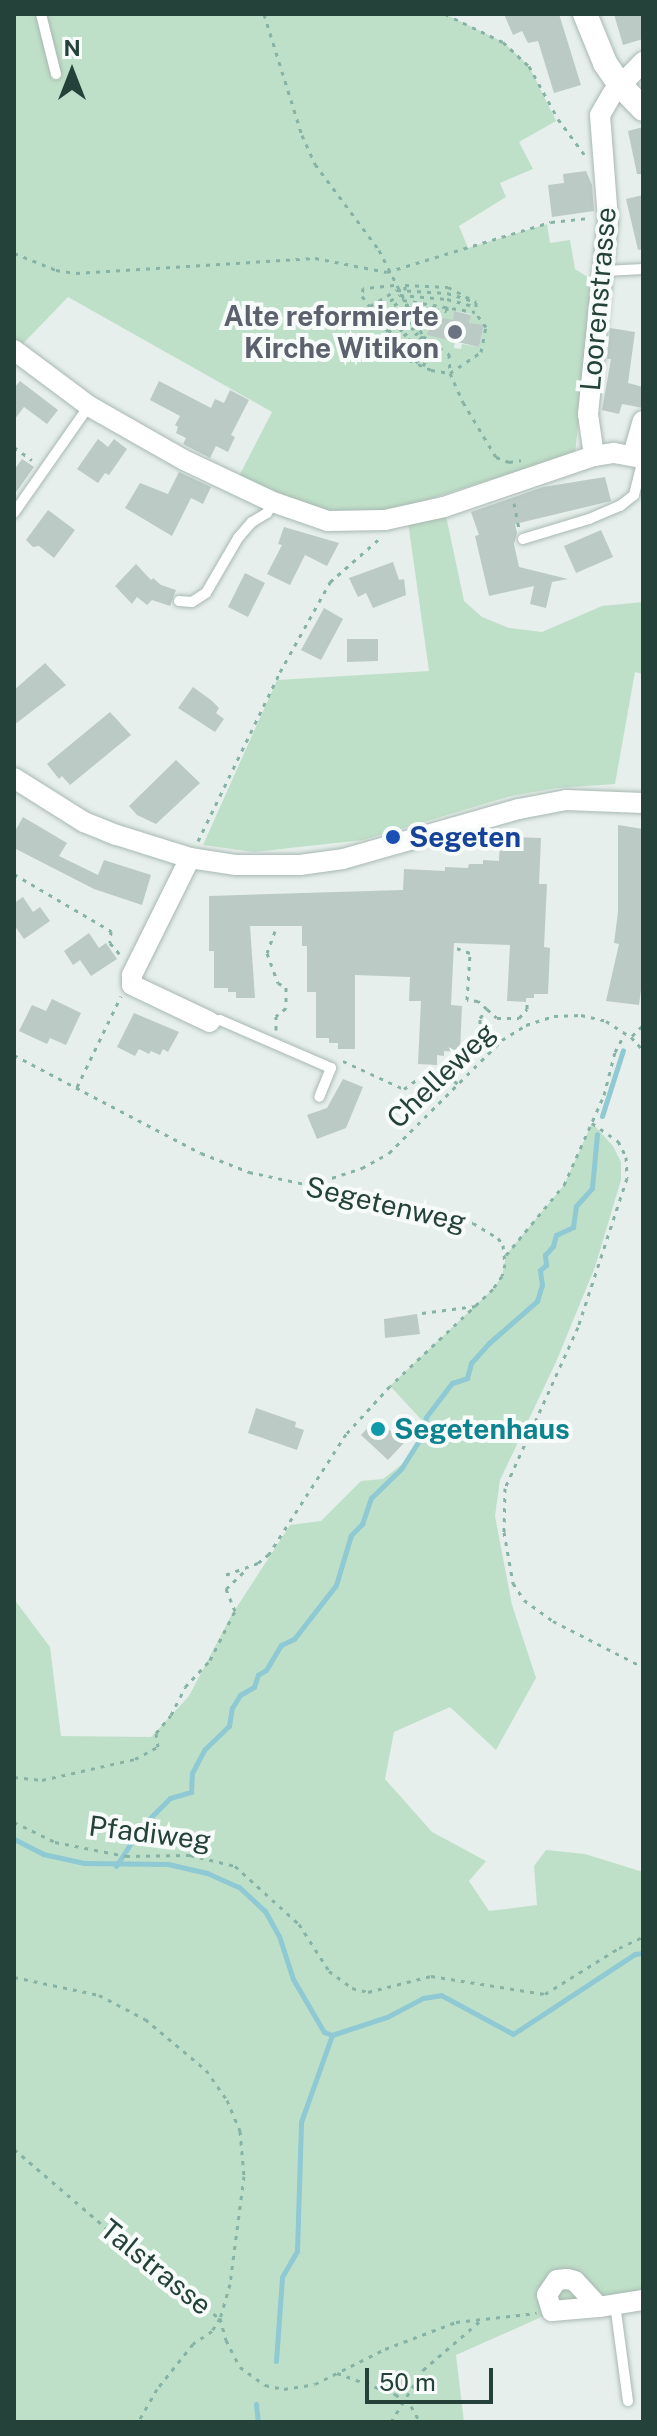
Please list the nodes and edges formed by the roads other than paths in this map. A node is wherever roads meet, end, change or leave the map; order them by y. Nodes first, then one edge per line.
1 (41, 14) edge
2 (585, 14) edge
3 (635, 71) edge
4 (56, 74) dead end
5 (643, 109) edge
6 (643, 269) edge
7 (605, 271) junction
8 (14, 350) edge
9 (89, 406) junction
10 (643, 421) edge
11 (594, 456) junction
12 (640, 458) edge
13 (273, 502) junction
14 (14, 513) edge
15 (523, 539) dead end
16 (179, 601) dead end
17 (17, 786) edge
18 (643, 803) edge
19 (190, 858) junction
20 (210, 1022) joint
21 (319, 1097) dead end
22 (643, 2300) edge
23 (607, 2306) junction
24 (628, 2401) dead end

1 - 4 lane
2 - 3 street
3 - 5 street
3 - 7 street, Loorenstrasse
6 - 7 lane
7 - 11 street, Loorenstrasse
8 - 9 street
9 - 13 street
9 - 14 lane
10 - 12 street
11 - 12 street
11 - 13 street
12 - 15 lane
13 - 16 lane
17 - 19 street
18 - 19 street
19 - 20 street
20 - 21 lane
22 - 23 street
23 - 23 street
23 - 24 lane

